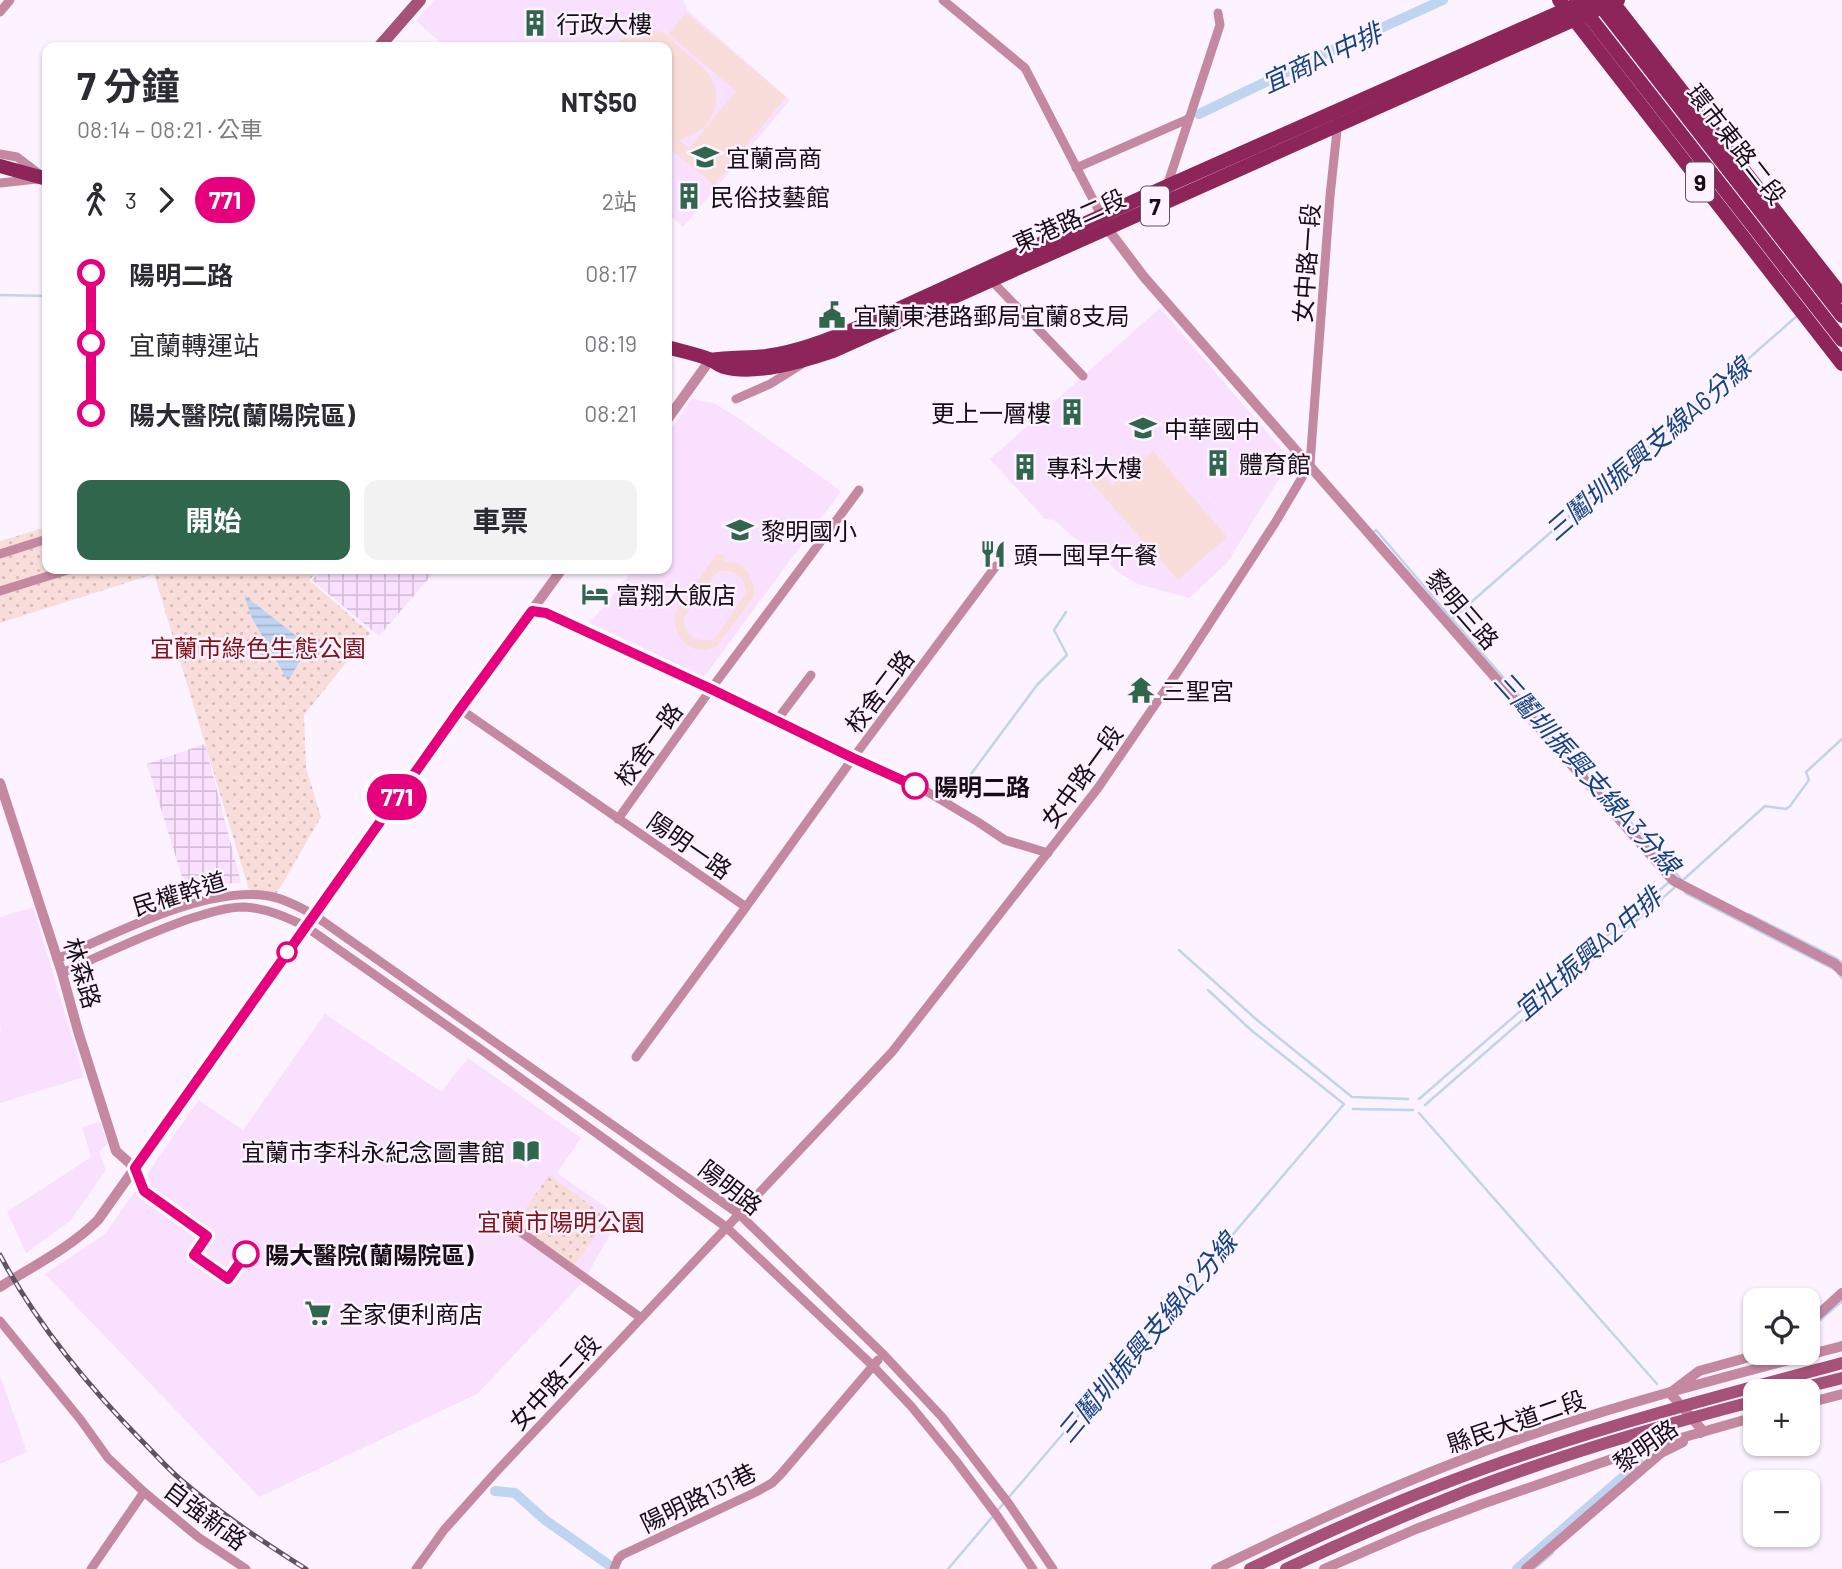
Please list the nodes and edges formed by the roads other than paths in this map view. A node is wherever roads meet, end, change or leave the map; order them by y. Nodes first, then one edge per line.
1 (10, 0) edge
2 (420, 0) edge
3 (943, 0) edge
4 (1589, 5) edge
5 (0, 12) edge
6 (1218, 12) dead end
7 (383, 42) edge
8 (1340, 109) junction
9 (1188, 119) junction
10 (1338, 125) junction
11 (1, 162) edge
12 (1076, 168) junction
13 (42, 177) edge
14 (42, 179) edge
15 (0, 183) edge
16 (1170, 192) junction
17 (1103, 221) junction
18 (991, 280) junction
19 (1842, 296) edge
20 (1842, 316) edge
21 (1842, 340) edge
22 (672, 349) edge
23 (812, 358) junction
24 (710, 360) junction
25 (1842, 364) edge
26 (1083, 376) dead end
27 (736, 399) dead end
28 (672, 413) edge
29 (1310, 464) junction
30 (859, 490) dead end
31 (42, 541) edge
32 (0, 554) edge
33 (996, 566) dead end
34 (55, 574) edge
35 (558, 574) edge
36 (0, 591) edge
37 (532, 611) junction
38 (811, 675) dead end
39 (711, 689) junction
40 (460, 709) junction
41 (777, 720) junction
42 (853, 758) junction
43 (0, 783) edge
44 (618, 819) junction
45 (1048, 853) junction
46 (746, 907) junction
47 (314, 915) junction
48 (306, 926) junction
49 (57, 959) junction
50 (1842, 971) edge
51 (62, 973) junction
52 (636, 1057) dead end
53 (135, 1168) junction
54 (739, 1214) junction
55 (511, 1225) dead end
56 (726, 1227) junction
57 (0, 1287) edge
58 (1842, 1293) edge
59 (1820, 1313) edge
60 (641, 1318) junction
61 (0, 1321) edge
62 (1842, 1346) edge
63 (1820, 1350) edge
64 (1743, 1359) edge
65 (876, 1362) junction
66 (1842, 1363) edge
67 (1760, 1365) edge
68 (1842, 1378) edge
69 (1820, 1384) edge
70 (1670, 1393) junction
71 (1842, 1394) edge
72 (1820, 1400) edge
73 (1743, 1404) edge
74 (1682, 1406) junction
75 (1692, 1418) junction
76 (1743, 1421) edge
77 (1703, 1432) junction
78 (1635, 1451) junction
79 (1642, 1469) junction
80 (144, 1492) junction
81 (1326, 1516) junction
82 (1337, 1528) junction
83 (91, 1569) edge
84 (246, 1569) edge
85 (416, 1569) edge
86 (614, 1569) edge
87 (1033, 1569) edge
88 (1052, 1569) edge
89 (1216, 1569) edge
90 (1250, 1569) edge
91 (1286, 1569) edge
92 (1324, 1569) edge
93 (1525, 1569) edge

1 - 5 street
2 - 7 main road
3 - 12 street
4 - 8 main road, 東港路二段 / 7
4 - 10 main road, 東港路二段 / 7
4 - 19 main road, 環市東路二段 / 9
4 - 20 main road, 環市東路二段 / 9
4 - 21 main road, 環市東路二段 / 9
4 - 25 main road, 9
6 - 9 street
8 - 10 street, 女中路一段
8 - 16 main road, 東港路二段 / 7
9 - 12 street
9 - 16 street
10 - 16 main road, 東港路二段 / 7
10 - 29 street, 女中路一段
11 - 13 main road
12 - 17 street
14 - 15 street
16 - 17 main road, 東港路二段 / 7
17 - 18 main road, 東港路二段 / 7
17 - 24 main road, 東港路二段 / 7
17 - 29 street, 黎明三路
18 - 23 main road, 東港路二段 / 7
18 - 26 street
22 - 24 main road, 東港路二段 / 7
23 - 24 main road, 東港路二段 / 7
23 - 27 street
24 - 28 street
29 - 45 street, 女中路一段
29 - 50 street, 黎明三路
30 - 39 street, 校舍一路
31 - 32 street
33 - 42 street, 校舍二路
34 - 36 street
35 - 37 street
37 - 39 street
37 - 40 street
38 - 41 street
39 - 41 street
39 - 44 street, 校舍一路
40 - 44 street, 陽明一路
40 - 47 street
41 - 42 street
42 - 45 street
42 - 46 street, 校舍二路
43 - 49 street, 林森路
44 - 46 street, 陽明一路
45 - 54 street, 女中路一段
46 - 52 street, 陽明一路
47 - 48 street
47 - 49 street, 民權幹道
47 - 54 street, 陽明路
48 - 51 street, 民權幹道
48 - 53 street
48 - 56 street, 陽明路
49 - 51 street, 林森路
51 - 53 street, 林森路
53 - 57 street
54 - 56 street, 女中路一段
54 - 88 street, 陽明路
55 - 60 street
56 - 60 street, 女中路二段
56 - 65 street, 陽明路
58 - 59 street
60 - 85 street, 女中路二段
61 - 80 street, 自強新路
62 - 63 street, 縣民大道二段
64 - 70 street, 黎明路
65 - 86 street, 陽明路131巷
65 - 87 street, 陽明路
66 - 74 main road, 縣民大道二段
67 - 70 street, 縣民大道二段
68 - 69 main road
70 - 74 street, 黎明路
70 - 81 street, 縣民大道二段
71 - 72 street
73 - 75 main road, 縣民大道二段
74 - 75 street, 黎明路
74 - 82 main road, 縣民大道二段
75 - 77 street, 黎明路
75 - 91 main road, 縣民大道二段
76 - 77 street
77 - 78 street
77 - 79 street, 黎明路
78 - 79 street
78 - 92 street
79 - 93 street, 黎明路
80 - 83 street
80 - 84 street, 自強新路
81 - 82 street
81 - 89 street, 縣民大道二段
82 - 90 main road, 縣民大道二段

